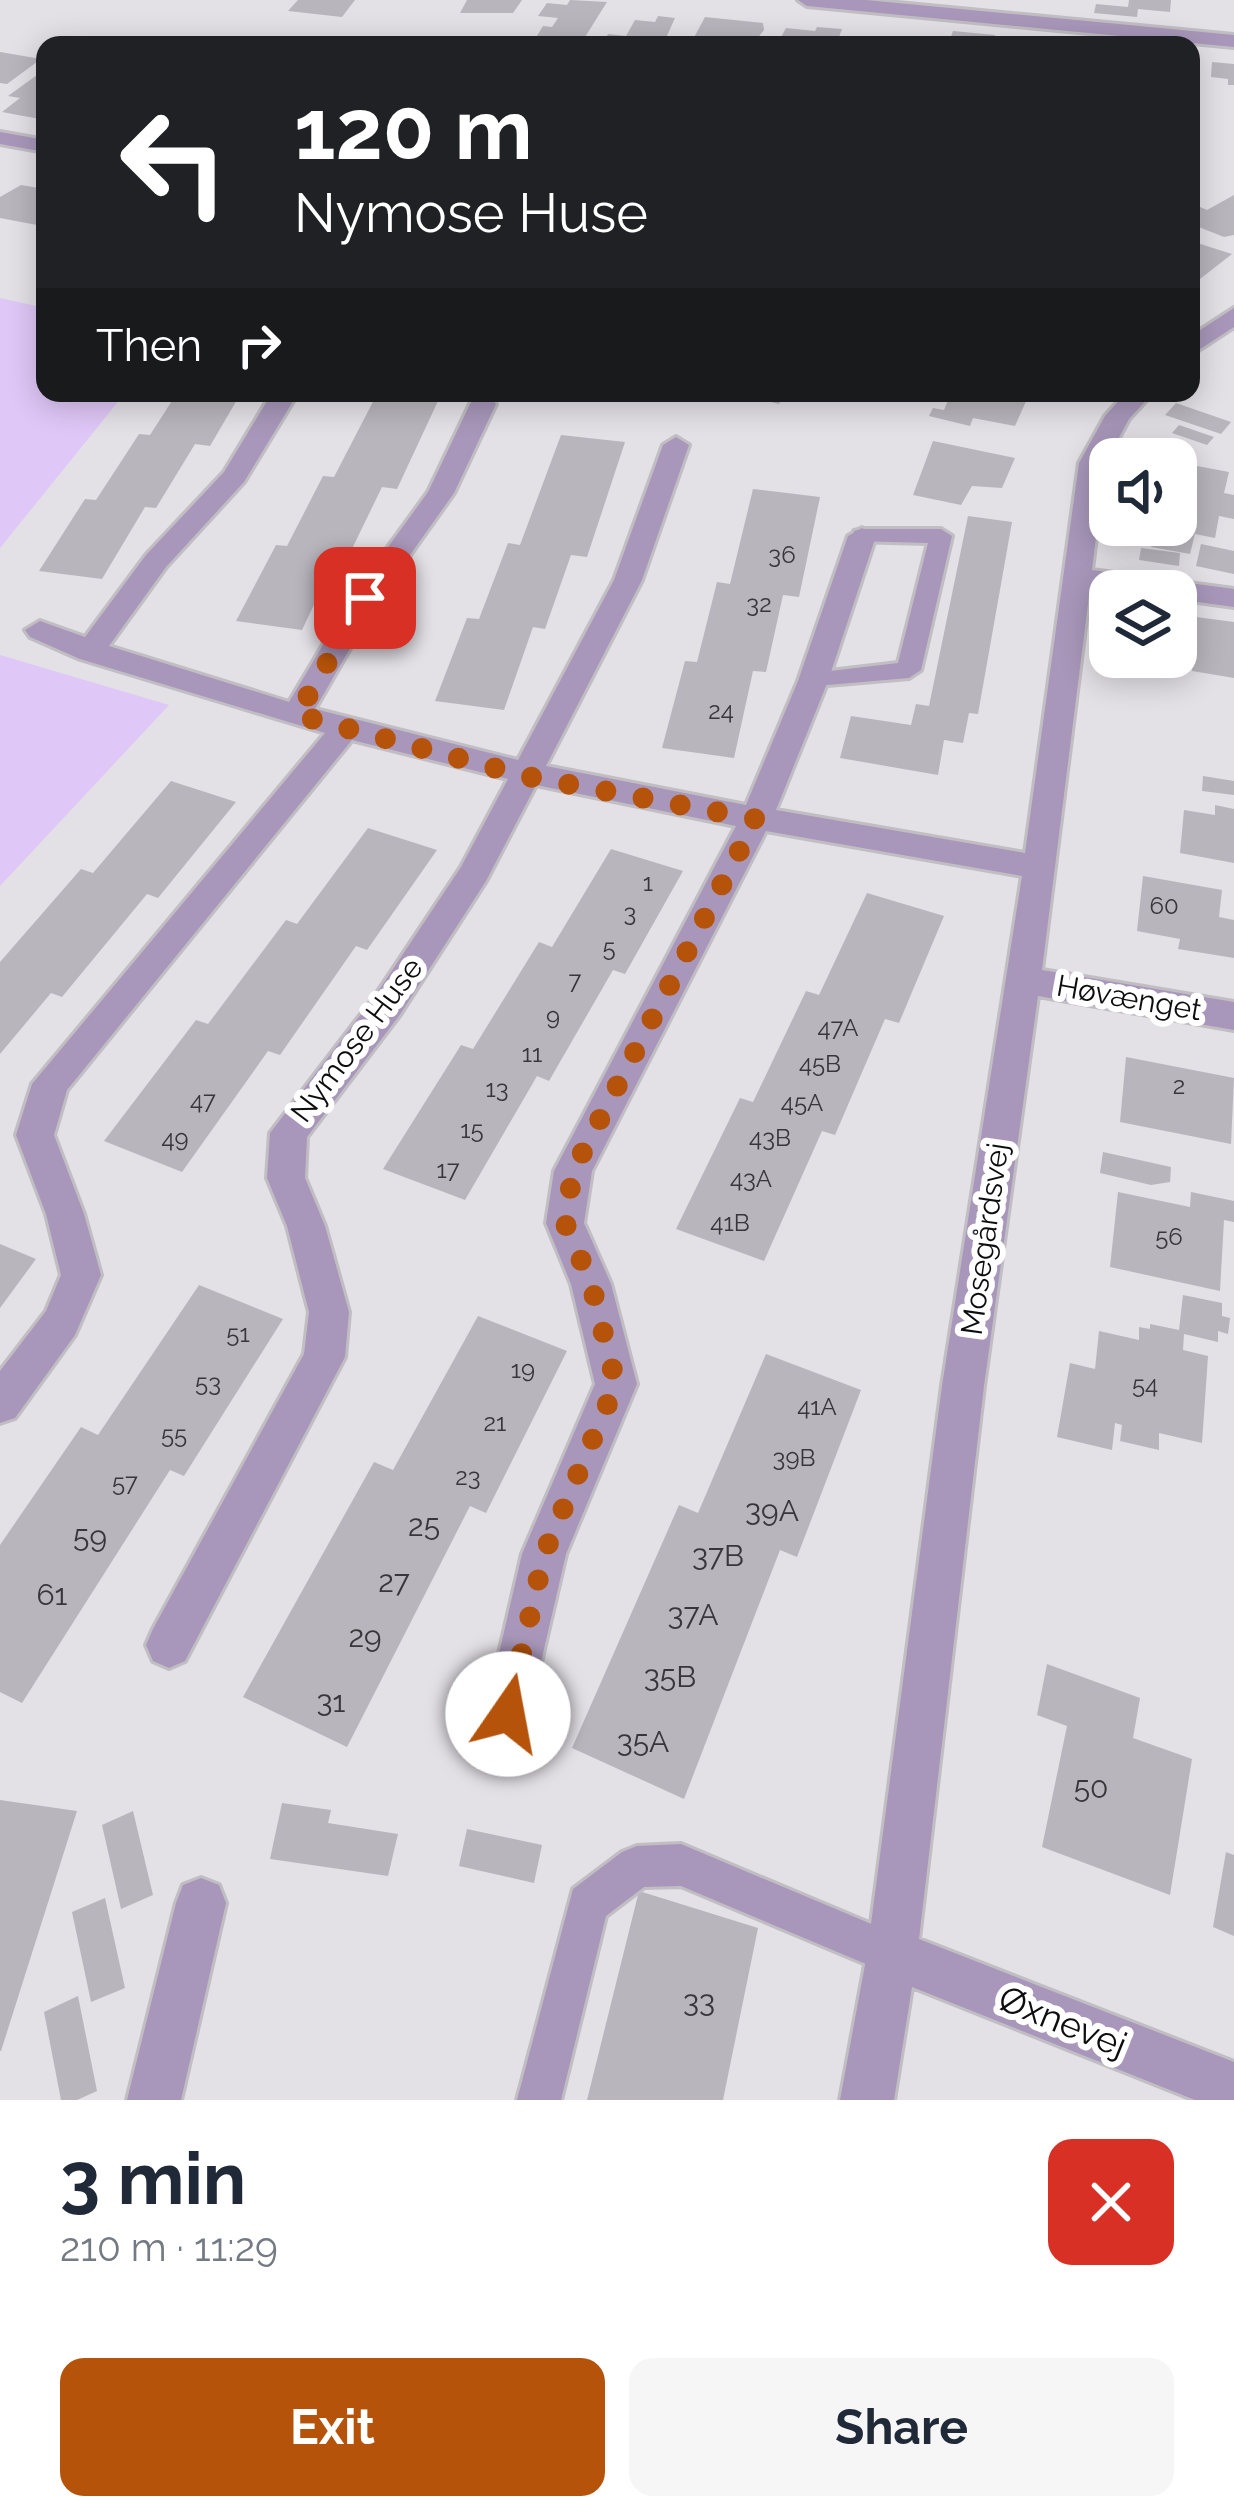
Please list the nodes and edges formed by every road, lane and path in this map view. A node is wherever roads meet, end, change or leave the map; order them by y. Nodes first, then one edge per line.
1 (807, 0) edge
2 (1182, 36) edge
3 (1200, 38) edge
4 (1234, 41) edge
5 (0, 138) edge
6 (36, 144) edge
7 (1234, 315) edge
8 (1200, 341) edge
9 (280, 402) edge
10 (1131, 402) edge
11 (483, 404) dead end
12 (676, 445) dead end
13 (862, 536) joint
14 (1076, 577) junction
15 (1234, 598) edge
16 (40, 630) dead end
17 (90, 652) junction
18 (813, 681) junction
19 (297, 715) junction
20 (344, 730) junction
21 (525, 776) junction
22 (756, 819) junction
23 (1040, 866) junction
24 (1023, 980) junction
25 (1234, 1016) edge
26 (0, 1404) edge
27 (169, 1645) dead end
28 (508, 1714) dead end
29 (201, 1904) dead end
30 (892, 1954) junction
31 (1234, 2089) edge
32 (154, 2100) edge
33 (539, 2100) edge
34 (867, 2100) edge

1 - 2 street
3 - 4 street
5 - 6 street
7 - 8 street
9 - 17 street
10 - 14 street, Mosegårdsvej
11 - 19 street
12 - 21 street, Nymose Huse
13 - 18 street
13 - 18 lane
14 - 15 street
14 - 23 street, Mosegårdsvej
16 - 17 street
17 - 19 street
18 - 22 street
19 - 20 street
20 - 21 street
20 - 26 street
21 - 22 street
21 - 27 street, Nymose Huse
22 - 23 street
22 - 28 street
23 - 24 street, Mosegårdsvej
24 - 25 street, Høvænget
24 - 30 street, Mosegårdsvej
29 - 32 street
30 - 31 street, Øxnevej
30 - 33 lane
30 - 34 street, Mosegårdsvej

